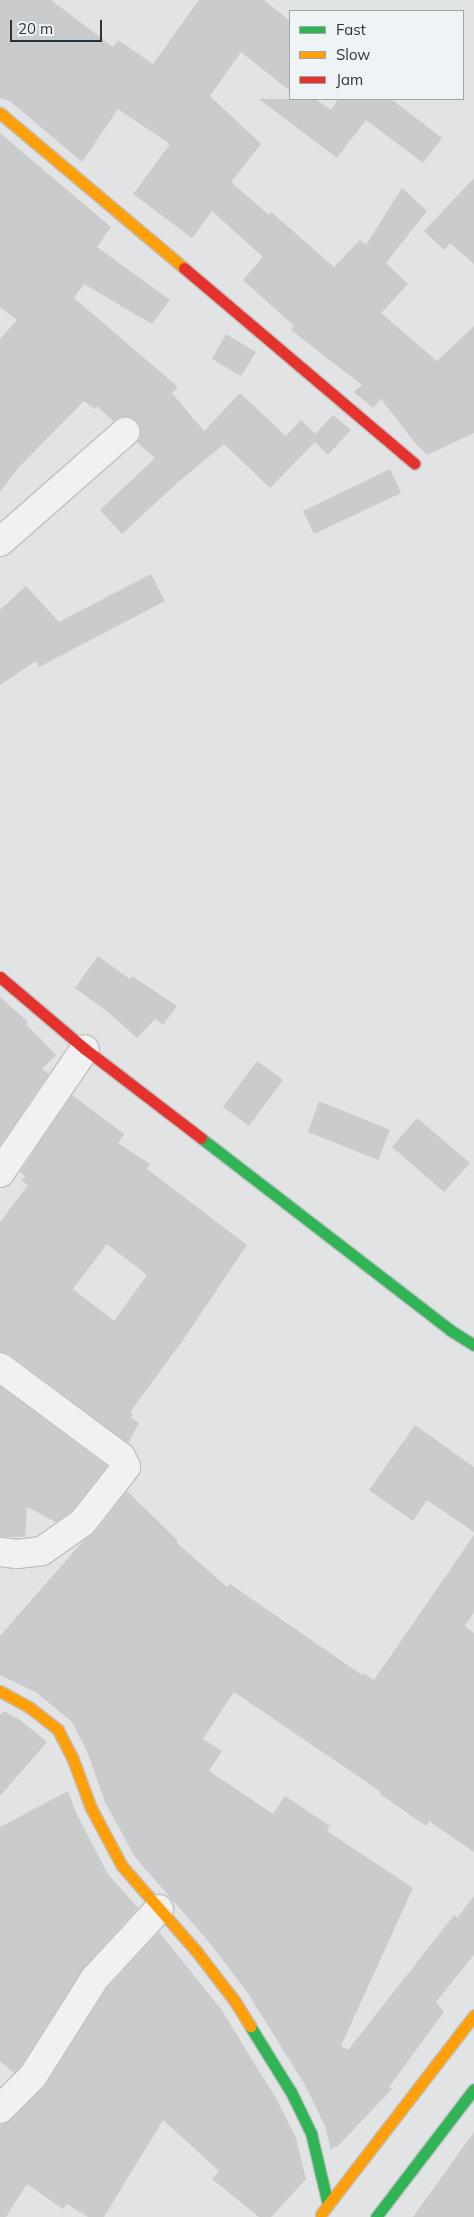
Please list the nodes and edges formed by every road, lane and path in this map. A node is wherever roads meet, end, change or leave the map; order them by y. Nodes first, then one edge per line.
1 (0, 113) edge
2 (125, 432) dead end
3 (414, 463) dead end
4 (0, 542) edge
5 (0, 977) edge
6 (86, 1049) junction
7 (0, 1173) edge
8 (474, 1345) edge
9 (0, 1367) edge
10 (0, 1552) edge
11 (0, 1691) edge
12 (159, 1909) junction
13 (474, 2015) edge
14 (472, 2096) edge
15 (0, 2109) edge
16 (328, 2204) junction
17 (319, 2217) edge
18 (376, 2217) edge

1 - 3 street
2 - 4 street
5 - 6 street
6 - 7 street
6 - 8 street
9 - 10 street
11 - 12 street
12 - 15 street
12 - 16 street
13 - 16 street
14 - 18 street
16 - 17 street

